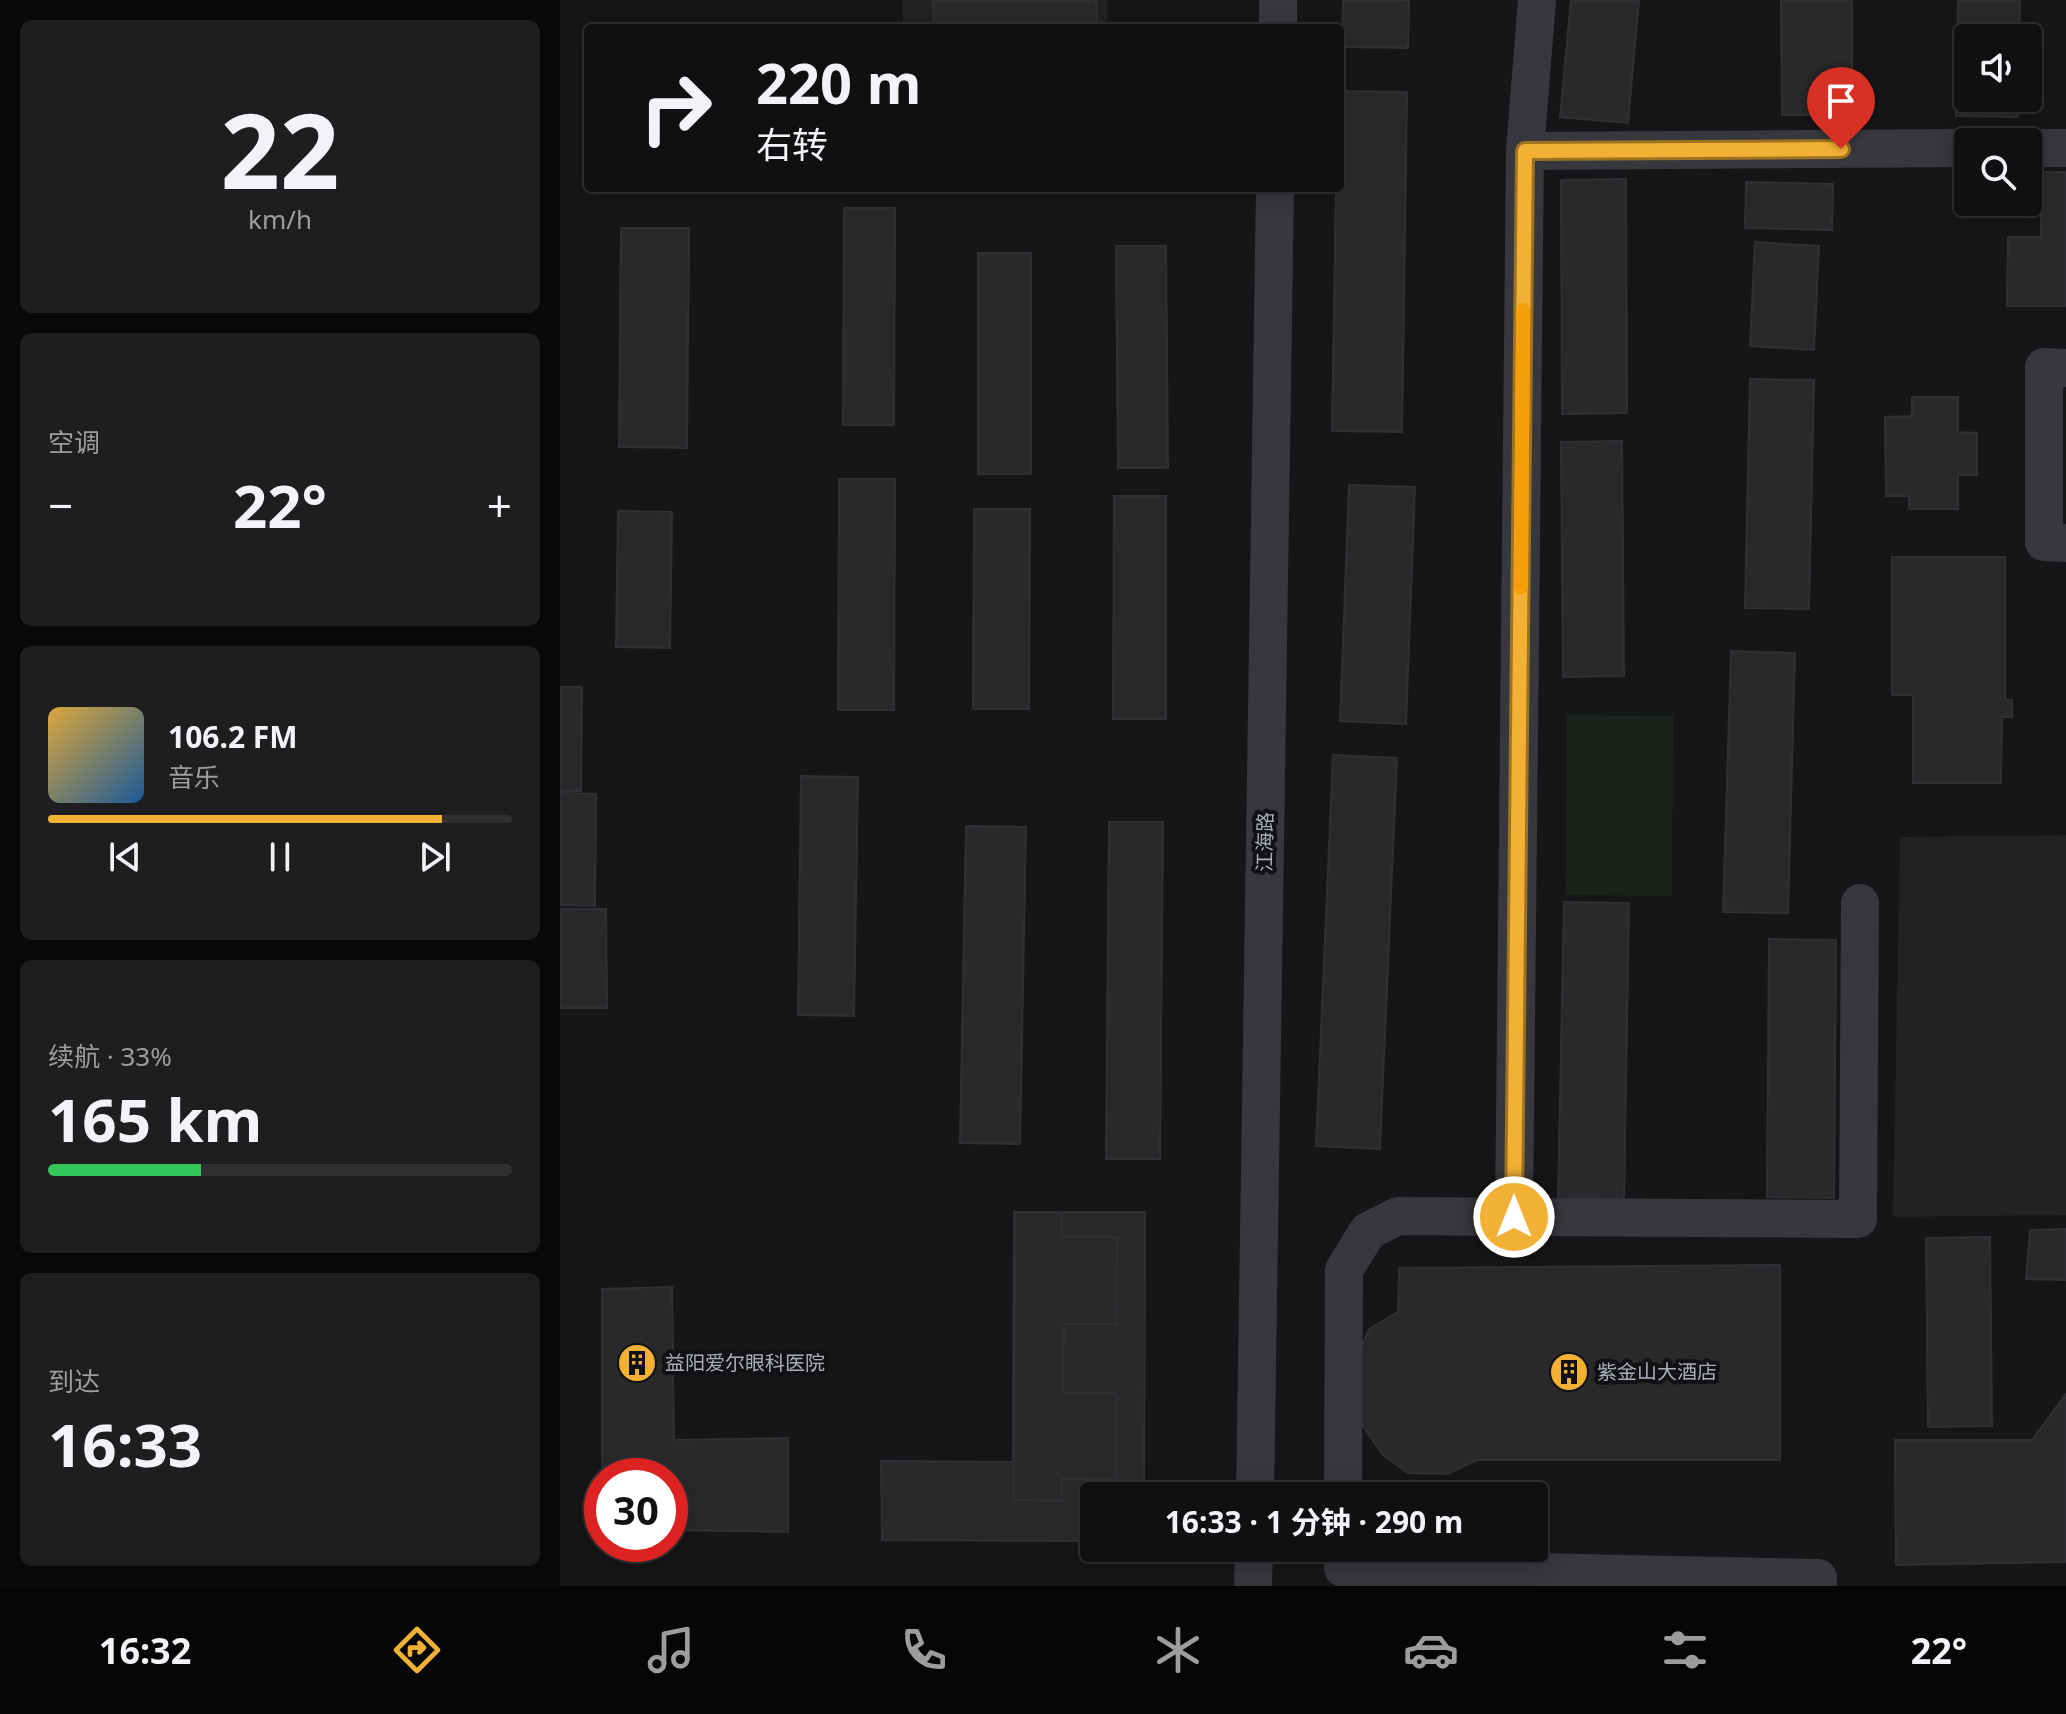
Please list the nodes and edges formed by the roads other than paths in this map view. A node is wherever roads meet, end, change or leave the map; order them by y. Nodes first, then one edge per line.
1 (1278, 0) edge
2 (1537, 0) edge
3 (1278, 24) edge
4 (1954, 148) edge
5 (2042, 148) edge
6 (2066, 148) edge
7 (1525, 151) junction
8 (1275, 192) edge
9 (2066, 368) edge
10 (2066, 543) edge
11 (1860, 903) dead end
12 (1514, 1217) junction
13 (1255, 1482) edge
14 (1343, 1482) edge
15 (1254, 1562) edge
16 (1343, 1562) edge
17 (1253, 1586) edge
18 (1818, 1586) edge

1 - 3 street
2 - 7 street
4 - 7 street
5 - 6 street
7 - 12 street
8 - 13 street, 江海路
9 - 10 street
11 - 12 street
12 - 14 street
15 - 17 street
16 - 18 street

